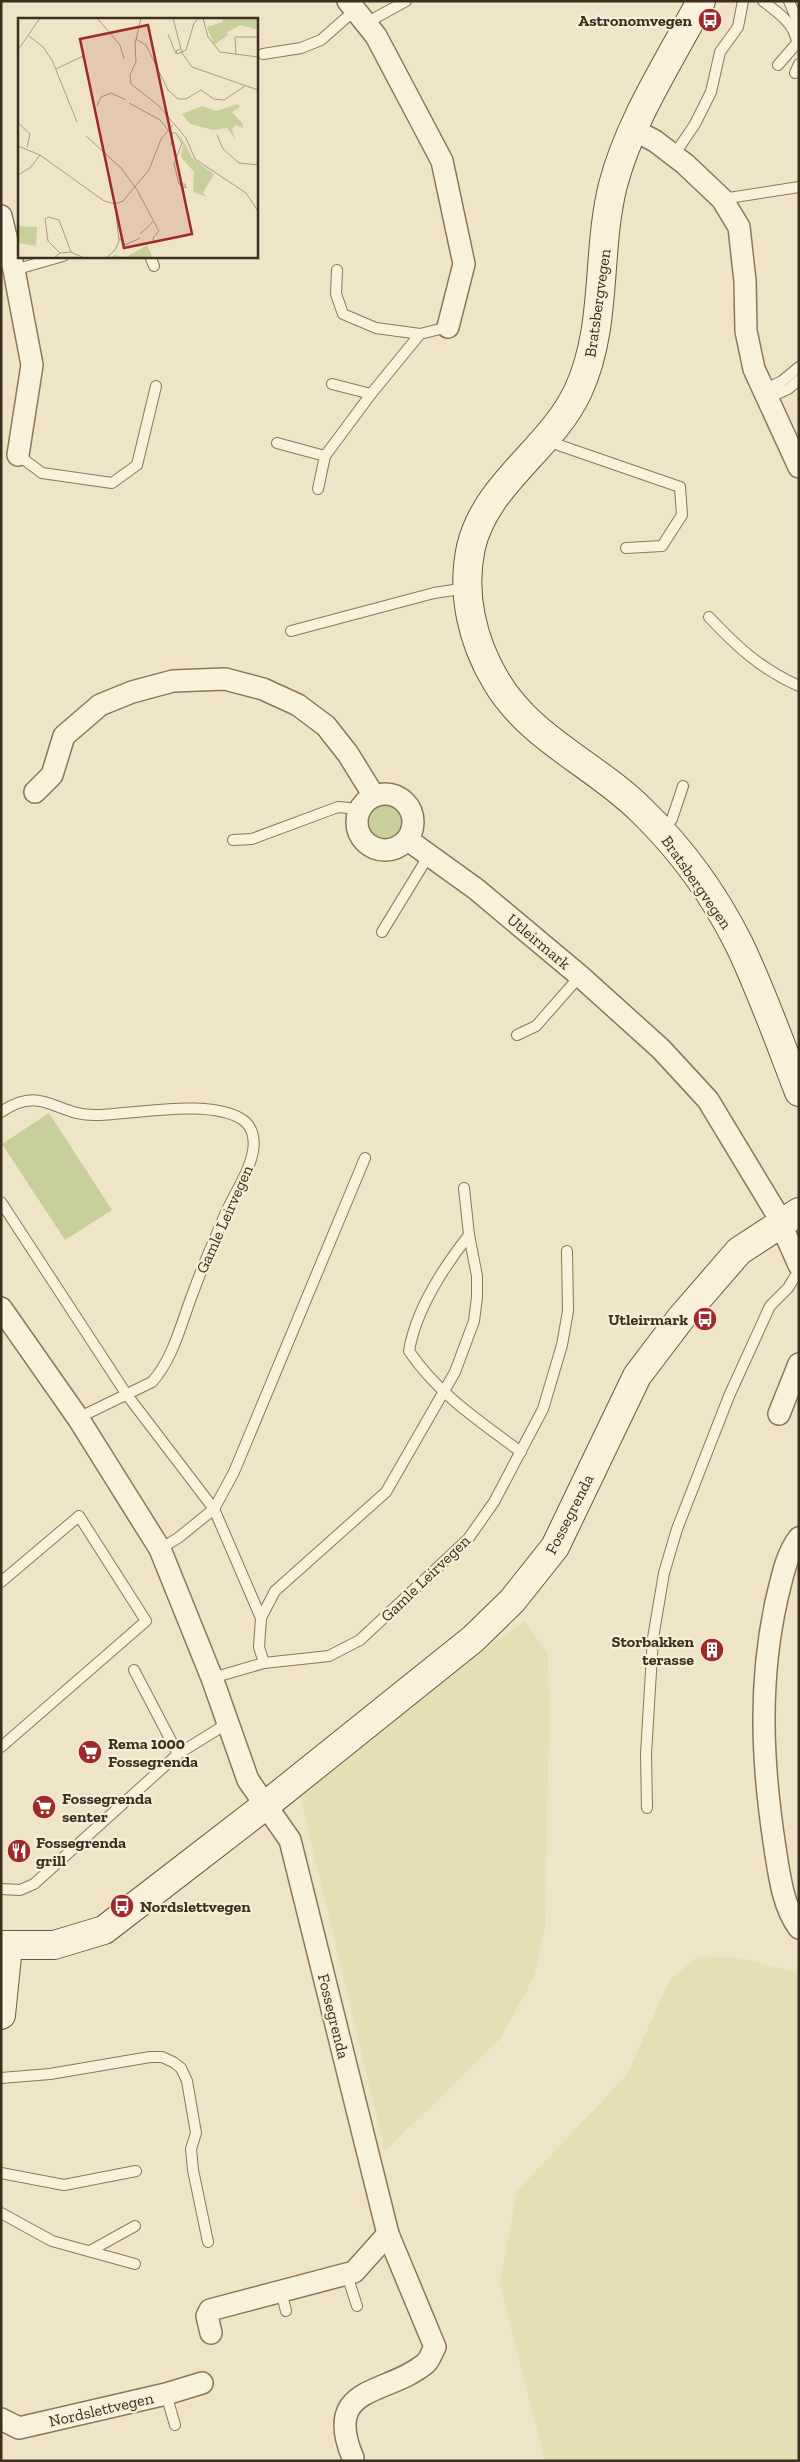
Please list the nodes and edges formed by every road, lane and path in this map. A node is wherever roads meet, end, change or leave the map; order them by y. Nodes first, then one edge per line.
1 (406, 1) edge
2 (701, 1) edge
3 (743, 1) edge
4 (763, 1) edge
5 (789, 1) edge
6 (356, 12) edge
7 (799, 25) edge
8 (263, 54) dead end
9 (778, 65) dead end
10 (634, 130) junction
11 (674, 155) junction
12 (799, 188) edge
13 (722, 199) junction
14 (1, 216) edge
15 (56, 258) edge
16 (14, 270) junction
17 (336, 270) dead end
18 (448, 327) joint
19 (420, 334) junction
20 (799, 367) edge
21 (799, 380) edge
22 (332, 384) dead end
23 (156, 386) dead end
24 (371, 394) junction
25 (766, 394) junction
26 (544, 440) junction
27 (277, 443) dead end
28 (18, 455) joint
29 (325, 456) junction
30 (799, 467) edge
31 (318, 489) dead end
32 (626, 548) dead end
33 (468, 588) junction
34 (709, 617) dead end
35 (292, 631) dead end
36 (799, 686) edge
37 (683, 786) dead end
38 (35, 792) dead end
39 (374, 796) junction
40 (358, 812) junction
41 (661, 831) junction
42 (233, 840) dead end
43 (408, 840) junction
44 (430, 855) junction
45 (382, 932) dead end
46 (580, 976) junction
47 (517, 1035) dead end
48 (799, 1092) edge
49 (1, 1112) edge
50 (365, 1158) dead end
51 (464, 1188) dead end
52 (1, 1202) edge
53 (789, 1218) edge
54 (469, 1235) junction
55 (567, 1251) dead end
56 (799, 1265) edge
57 (799, 1270) edge
58 (1, 1308) edge
59 (799, 1364) edge
60 (444, 1392) junction
61 (127, 1395) junction
62 (779, 1414) dead end
63 (78, 1418) junction
64 (521, 1452) junction
65 (214, 1509) junction
66 (799, 1538) edge
67 (160, 1549) junction
68 (1, 1582) edge
69 (261, 1618) junction
70 (264, 1663) junction
71 (134, 1670) dead end
72 (212, 1678) junction
73 (228, 1723) junction
74 (1, 1747) edge
75 (178, 1754) junction
76 (266, 1805) junction
77 (647, 1808) dead end
78 (778, 1867) junction
79 (799, 1875) edge
80 (1, 1889) edge
81 (799, 1928) edge
82 (4, 1946) edge
83 (1, 2015) edge
84 (1, 2078) edge
85 (136, 2171) dead end
86 (1, 2173) edge
87 (1, 2213) edge
88 (135, 2226) dead end
89 (388, 2234) junction
90 (208, 2242) dead end
91 (90, 2251) junction
92 (136, 2264) dead end
93 (347, 2275) junction
94 (357, 2306) dead end
95 (211, 2333) dead end
96 (202, 2383) dead end
97 (166, 2394) junction
98 (1, 2419) edge
99 (175, 2425) dead end
100 (353, 2458) dead end

1 - 6 lane
2 - 10 main road, Bratsbergvegen
3 - 11 lane
4 - 9 lane
5 - 7 lane
6 - 8 lane
6 - 18 street
10 - 11 street
10 - 26 main road, Bratsbergvegen
11 - 13 street
12 - 13 lane
13 - 25 street
14 - 16 street
15 - 16 lane
16 - 28 street
17 - 19 lane
18 - 19 lane
19 - 24 lane
20 - 25 lane
21 - 25 lane
22 - 24 lane
23 - 28 lane
24 - 29 lane
25 - 30 street
26 - 32 lane
26 - 33 main road, Bratsbergvegen
27 - 29 lane
29 - 31 lane
33 - 35 lane
33 - 41 main road, Bratsbergvegen
34 - 36 lane
37 - 41 lane
38 - 39 street
39 - 40 street
39 - 43 street
40 - 42 lane
40 - 43 street
41 - 48 main road, Bratsbergvegen
43 - 44 street, Utleirmark
44 - 45 lane
44 - 46 street, Utleirmark
46 - 47 lane
46 - 53 street, Utleirmark
49 - 61 lane, Gamle Leirvegen
50 - 65 lane
51 - 54 lane
52 - 61 lane
53 - 56 street
53 - 76 main road, Fossegrenda
54 - 60 lane
54 - 60 lane
55 - 64 lane, Gamle Leirvegen
57 - 77 lane
58 - 63 street
59 - 62 street
60 - 64 lane
60 - 69 lane
61 - 63 lane, Gamle Leirvegen
61 - 65 lane
63 - 67 street
64 - 70 lane, Gamle Leirvegen
65 - 67 lane
65 - 69 lane
66 - 78 street
67 - 72 street
68 - 74 lane
69 - 70 lane
70 - 72 lane, Gamle Leirvegen
71 - 75 lane
72 - 73 street
73 - 75 lane
73 - 76 street
75 - 80 lane
76 - 82 main road, Fossegrenda
76 - 89 street, Fossegrenda
78 - 79 street
78 - 81 street
82 - 83 main road
84 - 90 lane
85 - 86 lane
87 - 91 lane
88 - 91 lane
89 - 93 street
89 - 100 street, Fossegrenda
91 - 92 lane
93 - 94 lane
93 - 95 street
96 - 97 street, Nordslettvegen
97 - 98 street, Nordslettvegen
97 - 99 lane

